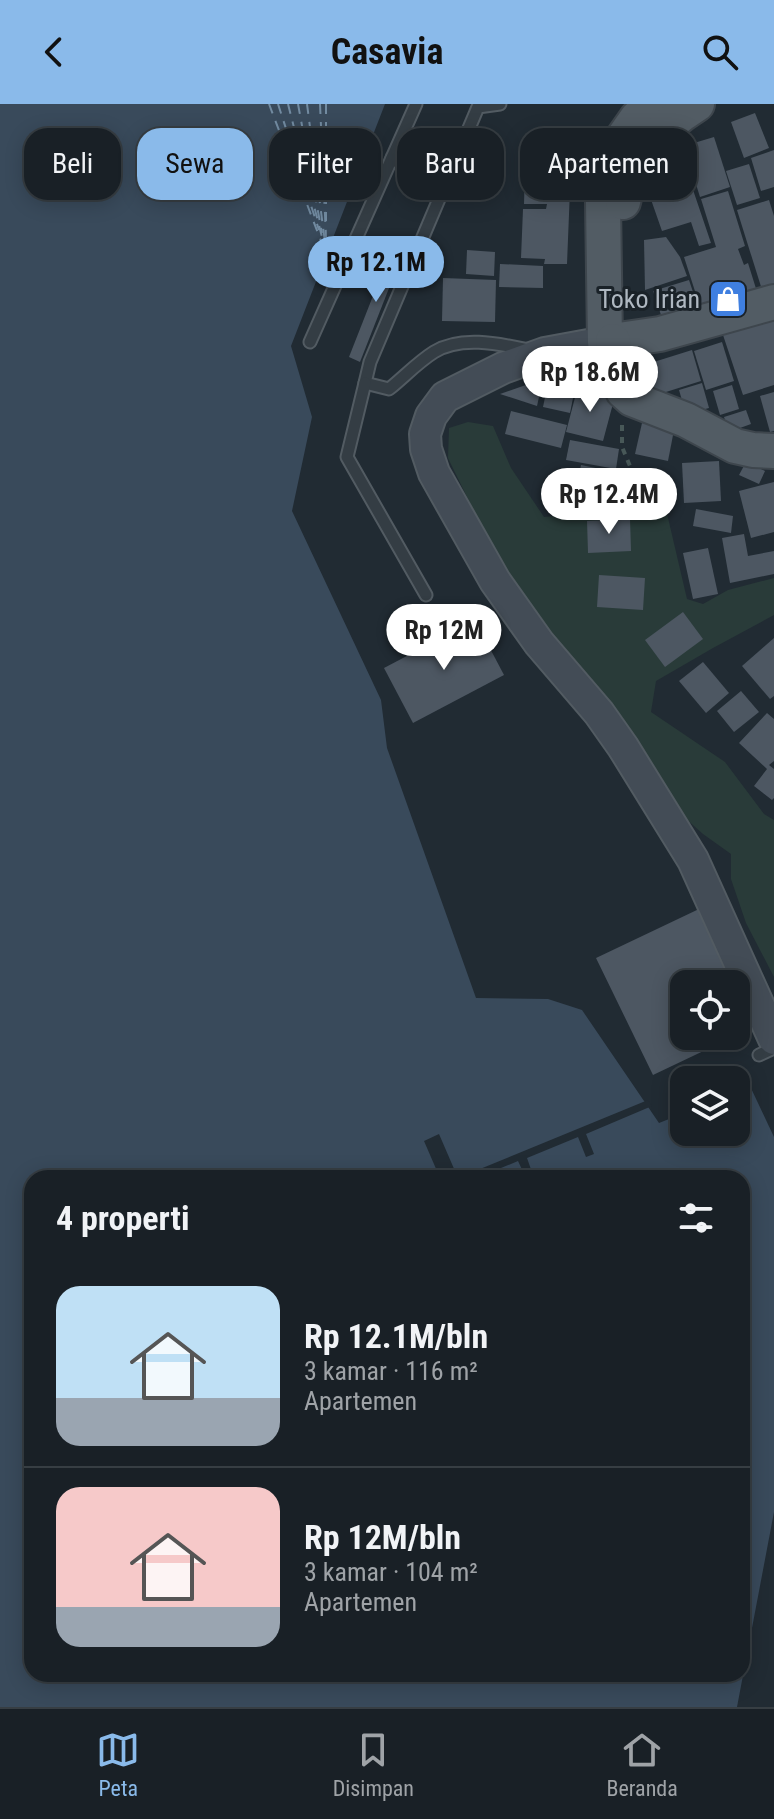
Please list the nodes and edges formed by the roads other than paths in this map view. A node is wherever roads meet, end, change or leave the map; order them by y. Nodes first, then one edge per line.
1 (416, 104) edge
2 (500, 104) edge
3 (654, 104) edge
4 (697, 104) edge
5 (469, 128) edge
6 (392, 158) junction
7 (397, 162) edge
8 (439, 200) edge
9 (326, 254) dead end
10 (338, 281) junction
11 (774, 302) edge
12 (310, 342) dead end
13 (614, 347) junction
14 (545, 353) junction
15 (365, 383) junction
16 (774, 451) edge
17 (426, 595) dead end
18 (766, 1047) edge
19 (774, 1048) edge

1 - 6 lane
2 - 5 lane
3 - 13 main road
4 - 13 main road
6 - 7 lane
6 - 10 lane
8 - 15 lane
9 - 10 lane
10 - 12 lane
11 - 13 main road
13 - 14 main road
13 - 16 main road
14 - 15 lane
14 - 18 main road
15 - 17 lane
18 - 19 lane

